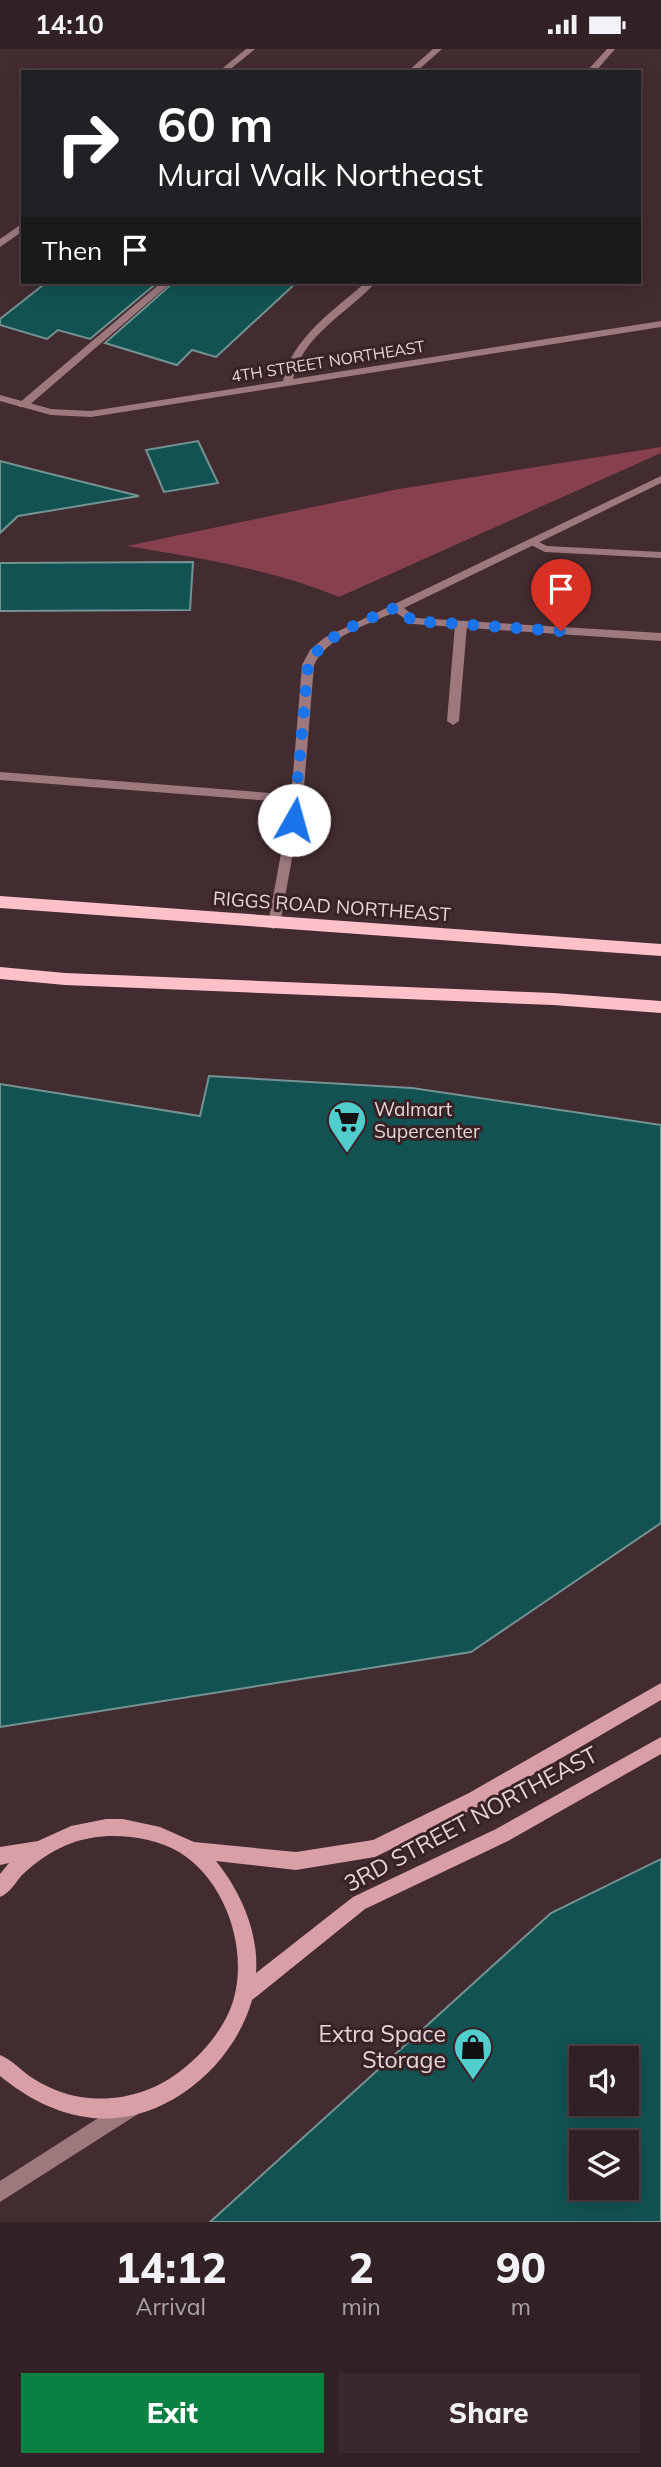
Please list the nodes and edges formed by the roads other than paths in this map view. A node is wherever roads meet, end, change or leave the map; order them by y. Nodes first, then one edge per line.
1 (251, 49) edge
2 (438, 49) edge
3 (611, 49) edge
4 (225, 70) edge
5 (413, 70) edge
6 (592, 70) edge
7 (21, 228) edge
8 (0, 244) edge
9 (165, 284) edge
10 (369, 284) edge
11 (661, 324) edge
12 (287, 384) junction
13 (0, 398) edge
14 (23, 405) junction
15 (661, 479) edge
16 (533, 542) junction
17 (661, 555) edge
18 (396, 607) junction
19 (461, 625) junction
20 (661, 637) edge
21 (453, 721) dead end
22 (0, 776) edge
23 (297, 799) junction
24 (0, 902) edge
25 (274, 924) junction
26 (661, 950) edge
27 (0, 973) edge
28 (661, 1007) edge
29 (661, 1691) edge
30 (661, 1745) edge
31 (39, 1850) junction
32 (191, 1850) junction
33 (0, 1856) edge
34 (0, 1888) edge
35 (243, 1995) junction
36 (0, 2064) edge
37 (133, 2106) junction
38 (0, 2192) edge

1 - 4 street
2 - 5 street
3 - 6 street
7 - 8 street
9 - 14 street
10 - 12 street
11 - 12 street, 4TH STREET NORTHEAST
12 - 14 street, 4TH STREET NORTHEAST
13 - 14 street, 4TH STREET NORTHEAST
15 - 16 street
16 - 17 street
16 - 18 street
18 - 19 street
18 - 23 street
19 - 20 street
19 - 21 street
22 - 23 street
23 - 25 street
24 - 25 main road, RIGGS ROAD NORTHEAST
25 - 26 main road, RIGGS ROAD NORTHEAST
27 - 28 main road
29 - 32 street, 3RD STREET NORTHEAST
30 - 35 street, 3RD STREET NORTHEAST
31 - 32 street
31 - 33 street
31 - 34 street
32 - 35 street
35 - 37 street
36 - 37 street
37 - 38 street

